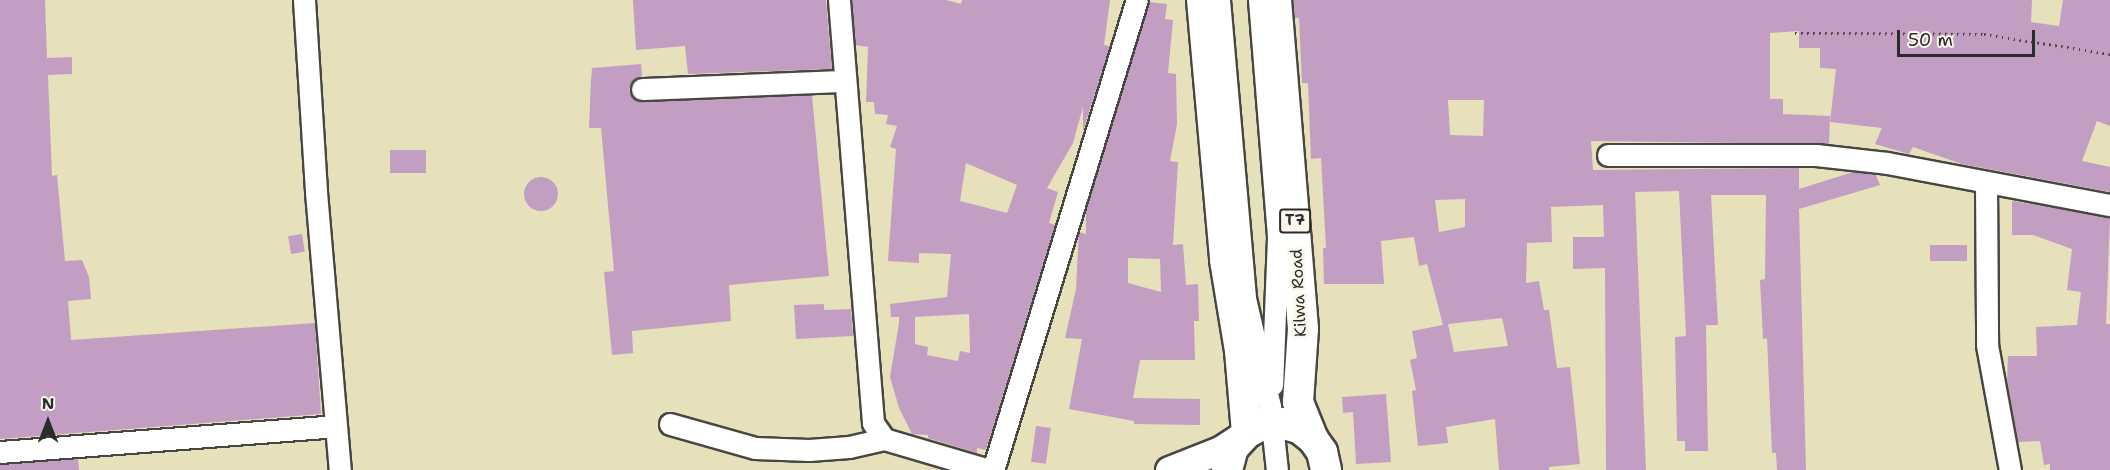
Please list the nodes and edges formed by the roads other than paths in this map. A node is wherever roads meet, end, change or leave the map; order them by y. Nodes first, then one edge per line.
1 (304, 0) edge
2 (839, 0) edge
3 (1137, 0) edge
4 (1202, 0) edge
5 (1219, 0) edge
6 (1259, 0) edge
7 (1276, 0) edge
8 (843, 81) junction
9 (642, 89) dead end
10 (1608, 155) dead end
11 (1986, 183) junction
12 (2110, 205) edge
13 (1263, 421) junction
14 (670, 424) dead end
15 (335, 426) junction
16 (884, 438) junction
17 (1314, 440) junction
18 (0, 452) edge
19 (1327, 469) edge
20 (340, 470) edge
21 (991, 470) edge
22 (1169, 470) edge
23 (1227, 470) edge
24 (1277, 470) edge
25 (2010, 470) edge

1 - 15 street
2 - 8 street
3 - 21 street
4 - 13 highway
5 - 13 street
6 - 13 street
7 - 17 highway, Kilwa Road / T7
8 - 9 street
8 - 16 street
10 - 11 street
11 - 12 street
11 - 25 street
13 - 17 highway
13 - 22 main road
13 - 23 highway
13 - 24 street
14 - 16 street
15 - 18 street
15 - 20 street
16 - 21 street
17 - 19 highway, T7

